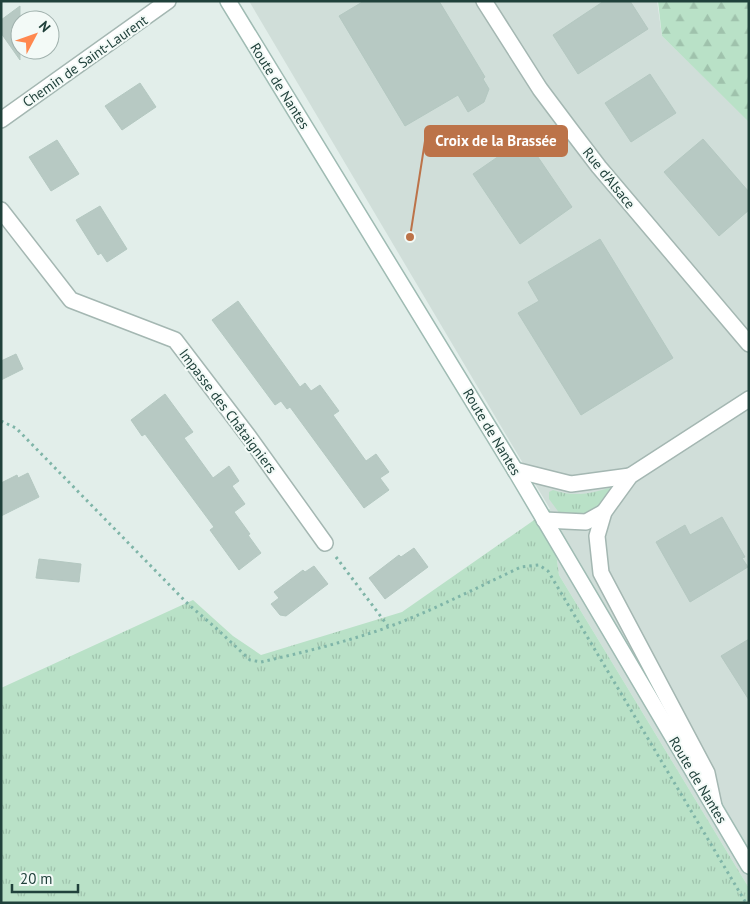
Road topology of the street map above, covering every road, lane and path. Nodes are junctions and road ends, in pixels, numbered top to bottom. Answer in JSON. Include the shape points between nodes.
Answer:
{"nodes":[{"id":1,"x":168,"y":1,"type":"edge"},
{"id":2,"x":228,"y":1,"type":"edge"},
{"id":3,"x":484,"y":1,"type":"edge"},
{"id":4,"x":3,"y":114,"type":"edge"},
{"id":5,"x":1,"y":210,"type":"edge"},
{"id":6,"x":749,"y":344,"type":"edge"},
{"id":7,"x":749,"y":399,"type":"edge"},
{"id":8,"x":1,"y":421,"type":"edge"},
{"id":9,"x":515,"y":470,"type":"junction"},
{"id":10,"x":630,"y":476,"type":"junction"},
{"id":11,"x":604,"y":512,"type":"junction"},
{"id":12,"x":544,"y":520,"type":"junction"},
{"id":13,"x":326,"y":543,"type":"joint"},
{"id":14,"x":388,"y":626,"type":"junction"},
{"id":15,"x":715,"y":809,"type":"junction"},
{"id":16,"x":749,"y":866,"type":"edge"},
{"id":17,"x":746,"y":903,"type":"edge"}],
"edges":[{"from":1,"to":4,"type":"street","name":"Chemin de Saint-Laurent"},
{"from":2,"to":9,"type":"street","name":"Route de Nantes"},
{"from":3,"to":6,"type":"street","name":"Rue d'Alsace","via":[[540,89],[599,167]]},
{"from":5,"to":13,"type":"street","name":"Impasse des Châtaigniers","via":[[71,300],[175,340]]},
{"from":7,"to":10,"type":"street"},
{"from":8,"to":14,"type":"path","via":[[16,428],[188,604],[250,660],[271,660]]},
{"from":9,"to":10,"type":"street","via":[[570,484]]},
{"from":9,"to":12,"type":"street","name":"Route de Nantes"},
{"from":10,"to":11,"type":"street"},
{"from":11,"to":12,"type":"street","via":[[586,522]]},
{"from":11,"to":15,"type":"street","via":[[597,536],[601,573],[708,773]]},
{"from":12,"to":15,"type":"street","name":"Route de Nantes"},
{"from":13,"to":14,"type":"path"},
{"from":14,"to":17,"type":"path","via":[[520,567],[539,564],[548,571]]},
{"from":15,"to":16,"type":"street","name":"Route de Nantes"}]}
